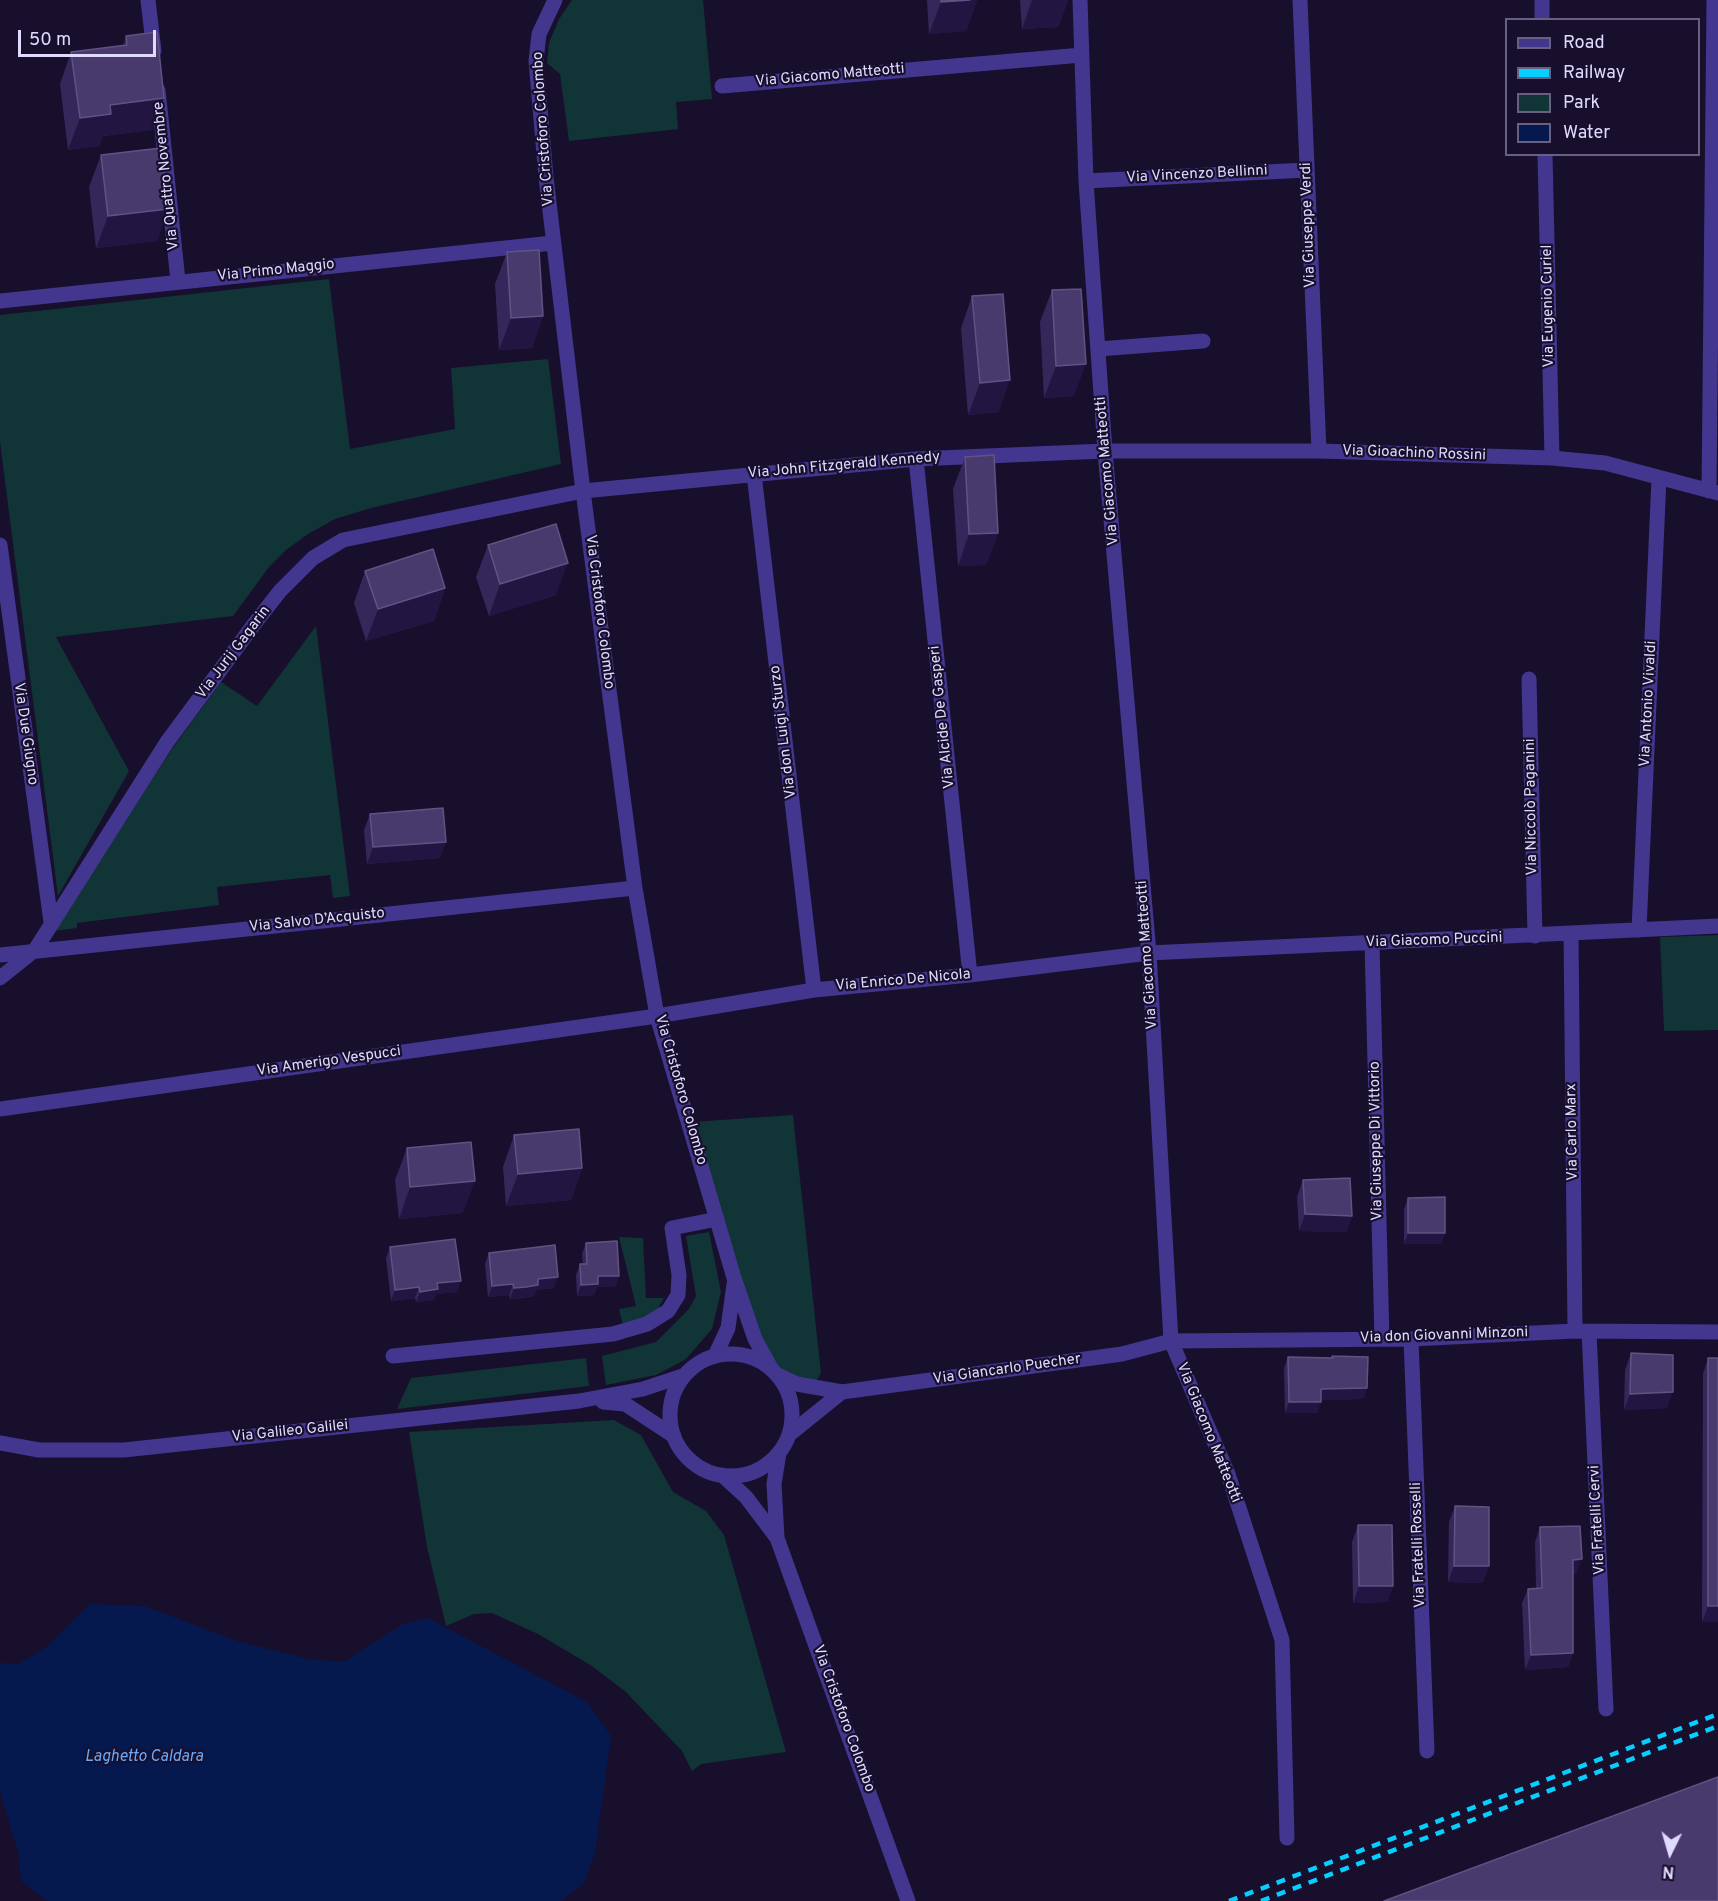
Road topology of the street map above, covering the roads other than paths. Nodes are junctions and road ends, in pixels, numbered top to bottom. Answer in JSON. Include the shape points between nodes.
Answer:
{"nodes":[{"id":1,"x":148,"y":0,"type":"edge"},
{"id":2,"x":555,"y":0,"type":"edge"},
{"id":3,"x":1080,"y":0,"type":"edge"},
{"id":4,"x":1300,"y":0,"type":"edge"},
{"id":5,"x":1542,"y":0,"type":"edge"},
{"id":6,"x":1714,"y":0,"type":"edge"},
{"id":7,"x":1542,"y":18,"type":"edge"},
{"id":8,"x":1082,"y":55,"type":"junction"},
{"id":9,"x":722,"y":86,"type":"dead end"},
{"id":10,"x":1545,"y":156,"type":"edge"},
{"id":11,"x":1307,"y":170,"type":"junction"},
{"id":12,"x":1086,"y":181,"type":"junction"},
{"id":13,"x":553,"y":243,"type":"junction"},
{"id":14,"x":178,"y":281,"type":"junction"},
{"id":15,"x":0,"y":302,"type":"edge"},
{"id":16,"x":1203,"y":341,"type":"dead end"},
{"id":17,"x":1098,"y":349,"type":"junction"},
{"id":18,"x":1106,"y":451,"type":"junction"},
{"id":19,"x":1319,"y":451,"type":"junction"},
{"id":20,"x":1552,"y":458,"type":"junction"},
{"id":21,"x":916,"y":459,"type":"junction"},
{"id":22,"x":754,"y":474,"type":"junction"},
{"id":23,"x":1659,"y":478,"type":"junction"},
{"id":24,"x":583,"y":491,"type":"junction"},
{"id":25,"x":1713,"y":492,"type":"edge"},
{"id":26,"x":0,"y":545,"type":"edge"},
{"id":27,"x":1529,"y":679,"type":"dead end"},
{"id":28,"x":635,"y":888,"type":"junction"},
{"id":29,"x":51,"y":922,"type":"junction"},
{"id":30,"x":1718,"y":926,"type":"edge"},
{"id":31,"x":1639,"y":930,"type":"junction"},
{"id":32,"x":1570,"y":933,"type":"junction"},
{"id":33,"x":1535,"y":936,"type":"junction"},
{"id":34,"x":1372,"y":943,"type":"junction"},
{"id":35,"x":35,"y":950,"type":"junction"},
{"id":36,"x":1149,"y":953,"type":"junction"},
{"id":37,"x":0,"y":954,"type":"edge"},
{"id":38,"x":970,"y":975,"type":"junction"},
{"id":39,"x":0,"y":978,"type":"edge"},
{"id":40,"x":814,"y":990,"type":"junction"},
{"id":41,"x":657,"y":1016,"type":"junction"},
{"id":42,"x":0,"y":1109,"type":"edge"},
{"id":43,"x":717,"y":1219,"type":"junction"},
{"id":44,"x":734,"y":1278,"type":"junction"},
{"id":45,"x":1582,"y":1331,"type":"junction"},
{"id":46,"x":1718,"y":1332,"type":"edge"},
{"id":47,"x":1382,"y":1339,"type":"junction"},
{"id":48,"x":1411,"y":1339,"type":"junction"},
{"id":49,"x":1171,"y":1341,"type":"junction"},
{"id":50,"x":393,"y":1356,"type":"dead end"},
{"id":51,"x":716,"y":1356,"type":"junction"},
{"id":52,"x":774,"y":1372,"type":"junction"},
{"id":53,"x":685,"y":1375,"type":"junction"},
{"id":54,"x":842,"y":1392,"type":"junction"},
{"id":55,"x":579,"y":1401,"type":"junction"},
{"id":56,"x":790,"y":1434,"type":"junction"},
{"id":57,"x":674,"y":1436,"type":"junction"},
{"id":58,"x":0,"y":1443,"type":"edge"},
{"id":59,"x":780,"y":1453,"type":"junction"},
{"id":60,"x":722,"y":1475,"type":"junction"},
{"id":61,"x":777,"y":1538,"type":"junction"},
{"id":62,"x":1606,"y":1709,"type":"dead end"},
{"id":63,"x":1427,"y":1751,"type":"dead end"},
{"id":64,"x":1287,"y":1838,"type":"dead end"},
{"id":65,"x":908,"y":1901,"type":"edge"}],
"edges":[{"from":1,"to":14,"type":"street","name":"Via Quattro Novembre"},
{"from":2,"to":13,"type":"street","name":"Via Cristoforo Colombo","via":[[539,34],[536,61]]},
{"from":3,"to":8,"type":"street","name":"Via Giacomo Matteotti"},
{"from":4,"to":11,"type":"street","name":"Via Giuseppe Verdi"},
{"from":5,"to":7,"type":"street"},
{"from":6,"to":25,"type":"street"},
{"from":8,"to":9,"type":"street","name":"Via Giacomo Matteotti"},
{"from":8,"to":12,"type":"street","name":"Via Giacomo Matteotti"},
{"from":10,"to":20,"type":"street","name":"Via Eugenio Curiel"},
{"from":11,"to":12,"type":"street","name":"Via Vincenzo Bellinni"},
{"from":11,"to":19,"type":"street","name":"Via Giuseppe Verdi"},
{"from":12,"to":17,"type":"street","name":"Via Giacomo Matteotti"},
{"from":13,"to":14,"type":"street","name":"Via Primo Maggio"},
{"from":13,"to":24,"type":"street","name":"Via Cristoforo Colombo"},
{"from":14,"to":15,"type":"street","name":"Via Primo Maggio"},
{"from":16,"to":17,"type":"street"},
{"from":17,"to":18,"type":"street","name":"Via Giacomo Matteotti"},
{"from":18,"to":19,"type":"street","name":"Via Gioachino Rossini"},
{"from":18,"to":21,"type":"street","name":"Via John Fitzgerald Kennedy"},
{"from":18,"to":36,"type":"street","name":"Via Giacomo Matteotti"},
{"from":19,"to":20,"type":"street","name":"Via Gioachino Rossini"},
{"from":20,"to":23,"type":"street","name":"Via Gioachino Rossini","via":[[1605,463]]},
{"from":21,"to":22,"type":"street","name":"Via John Fitzgerald Kennedy"},
{"from":21,"to":38,"type":"street","name":"Via Alcide De Gasperi"},
{"from":22,"to":24,"type":"street","name":"Via John Fitzgerald Kennedy"},
{"from":22,"to":40,"type":"street","name":"Via don Luigi Sturzo"},
{"from":23,"to":25,"type":"street","name":"Via Gioachino Rossini"},
{"from":23,"to":31,"type":"street","name":"Via Antonio Vivaldi"},
{"from":24,"to":28,"type":"street","name":"Via Cristoforo Colombo"},
{"from":24,"to":29,"type":"street","name":"Via Jurij Gagarin","via":[[343,540],[313,558],[274,599],[167,742]]},
{"from":26,"to":29,"type":"street","name":"Via Due Giugno"},
{"from":27,"to":33,"type":"street","name":"Via Niccolò Paganini"},
{"from":28,"to":35,"type":"street","name":"Via Salvo D’Acquisto"},
{"from":28,"to":41,"type":"street","name":"Via Cristoforo Colombo"},
{"from":29,"to":35,"type":"street","name":"Via Jurij Gagarin"},
{"from":30,"to":31,"type":"street","name":"Via Giacomo Puccini"},
{"from":31,"to":32,"type":"street","name":"Via Giacomo Puccini"},
{"from":32,"to":33,"type":"street","name":"Via Giacomo Puccini"},
{"from":32,"to":45,"type":"street","name":"Via Carlo Marx"},
{"from":33,"to":34,"type":"street","name":"Via Giacomo Puccini"},
{"from":34,"to":36,"type":"street","name":"Via Giacomo Puccini"},
{"from":34,"to":47,"type":"street","name":"Via Giuseppe Di Vittorio"},
{"from":35,"to":37,"type":"street","name":"Via Salvo D’Acquisto"},
{"from":35,"to":39,"type":"street","name":"Via Jurij Gagarin"},
{"from":36,"to":38,"type":"street","name":"Via Enrico De Nicola"},
{"from":36,"to":49,"type":"street","name":"Via Giacomo Matteotti"},
{"from":38,"to":40,"type":"street","name":"Via Enrico De Nicola"},
{"from":40,"to":41,"type":"street","name":"Via Enrico De Nicola"},
{"from":41,"to":42,"type":"street","name":"Via Amerigo Vespucci"},
{"from":41,"to":43,"type":"street","name":"Via Cristoforo Colombo"},
{"from":43,"to":44,"type":"street","name":"Via Cristoforo Colombo"},
{"from":43,"to":50,"type":"street","via":[[672,1228],[678,1295],[668,1311],[647,1324],[613,1334]]},
{"from":44,"to":51,"type":"street","name":"Via Cristoforo Colombo","via":[[728,1328]]},
{"from":44,"to":52,"type":"street","name":"Via Cristoforo Colombo","via":[[755,1339]]},
{"from":45,"to":46,"type":"street","name":"Via don Giovanni Minzoni"},
{"from":45,"to":48,"type":"street","name":"Via don Giovanni Minzoni"},
{"from":45,"to":62,"type":"street","name":"Via Fratelli Cervi"},
{"from":47,"to":48,"type":"street","name":"Via don Giovanni Minzoni"},
{"from":47,"to":49,"type":"street","name":"Via don Giovanni Minzoni"},
{"from":48,"to":63,"type":"street","name":"Via Fratelli Rosselli"},
{"from":49,"to":54,"type":"street","name":"Via Giancarlo Puecher","via":[[1122,1354]]},
{"from":49,"to":64,"type":"street","name":"Via Giacomo Matteotti","via":[[1228,1474],[1282,1640]]},
{"from":51,"to":52,"type":"street","via":[[754,1358]]},
{"from":51,"to":53,"type":"street"},
{"from":52,"to":54,"type":"street","name":"Via Giancarlo Puecher","via":[[797,1384]]},
{"from":52,"to":56,"type":"street","via":[[791,1403]]},
{"from":53,"to":55,"type":"street","name":"Via Galileo Galilei","via":[[643,1389]]},
{"from":53,"to":57,"type":"street","via":[[671,1404]]},
{"from":54,"to":56,"type":"street"},
{"from":55,"to":57,"type":"street","name":"Via Galileo Galilei","via":[[625,1404]]},
{"from":55,"to":58,"type":"street","name":"Via Galileo Galilei","via":[[124,1450],[39,1450]]},
{"from":56,"to":59,"type":"street"},
{"from":57,"to":60,"type":"street","via":[[686,1455],[702,1469]]},
{"from":59,"to":60,"type":"street","via":[[754,1472]]},
{"from":59,"to":61,"type":"street","name":"Via Cristoforo Colombo","via":[[774,1485]]},
{"from":60,"to":61,"type":"street","name":"Via Cristoforo Colombo","via":[[746,1497]]},
{"from":61,"to":65,"type":"street","name":"Via Cristoforo Colombo"}]}
